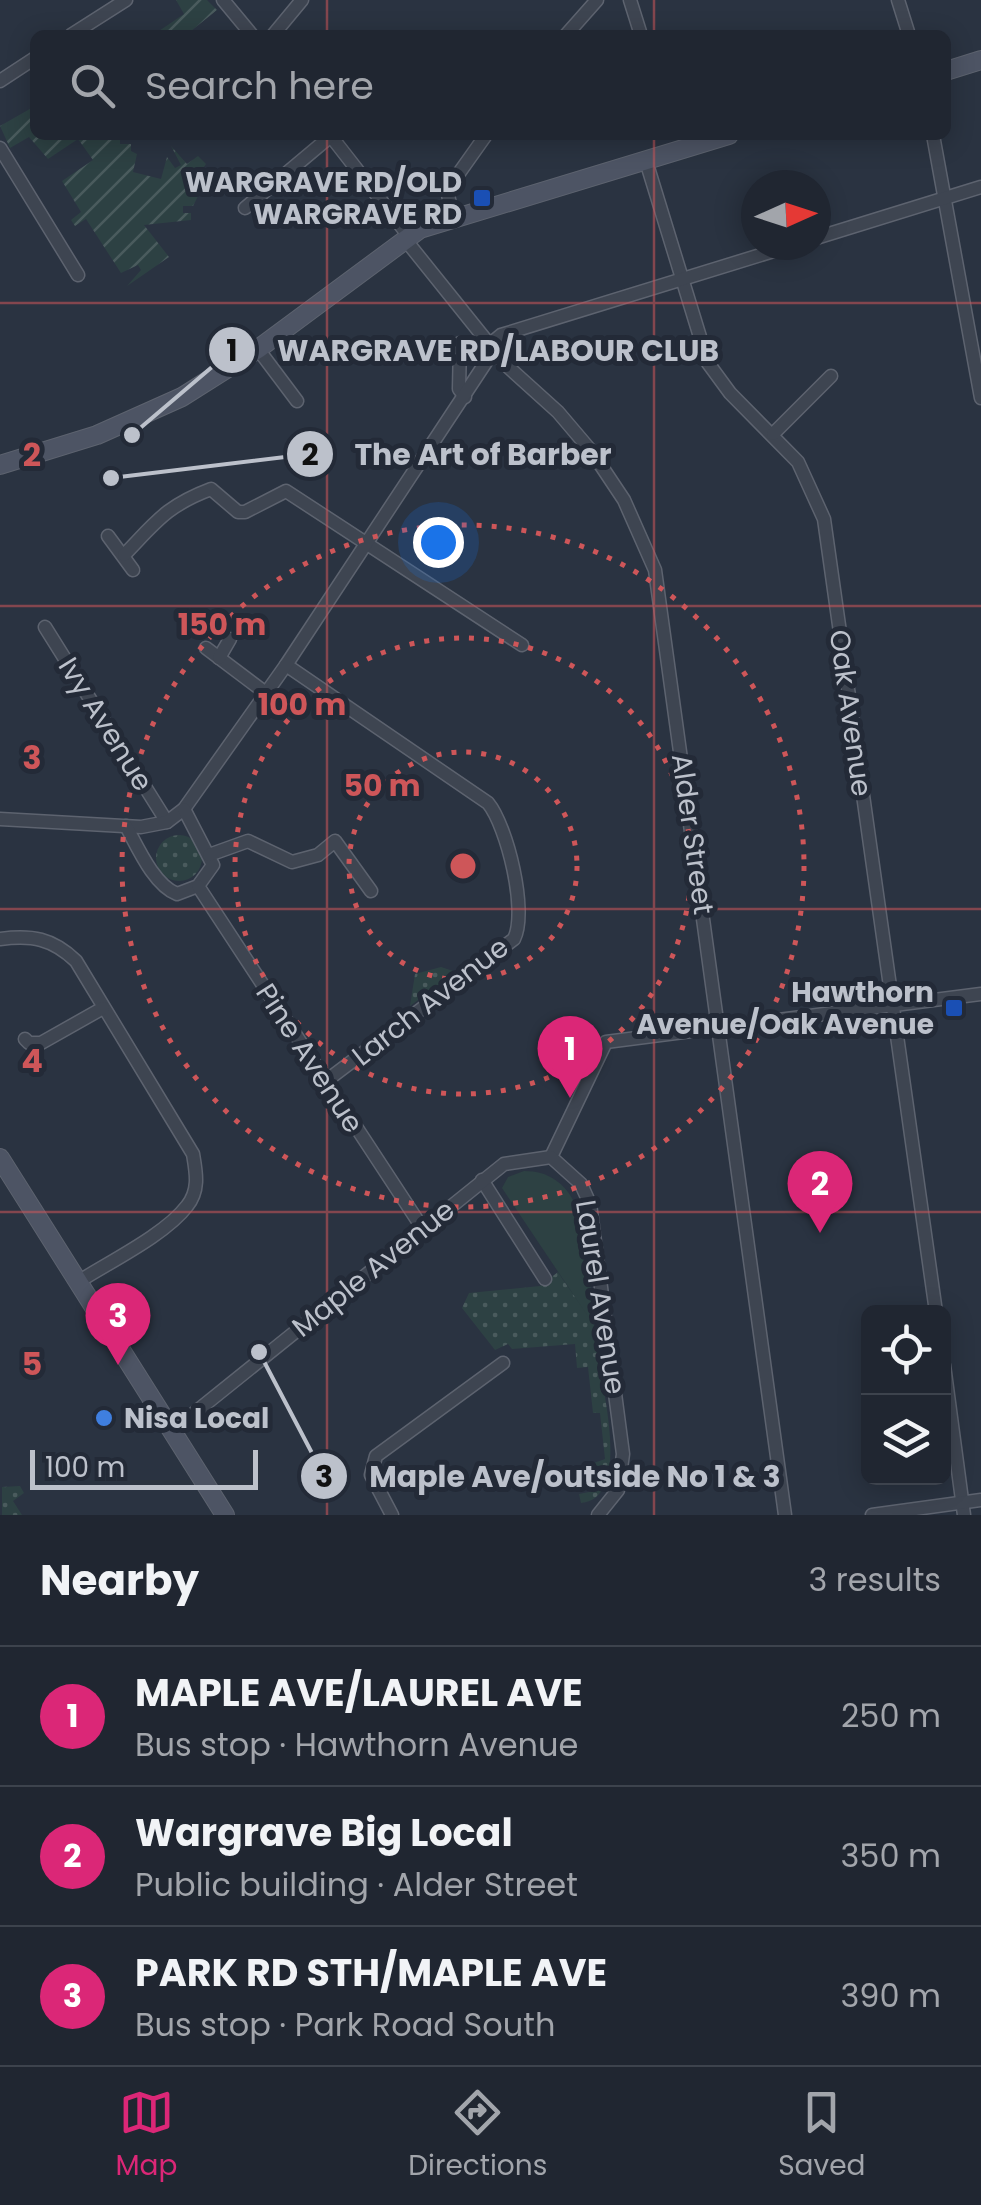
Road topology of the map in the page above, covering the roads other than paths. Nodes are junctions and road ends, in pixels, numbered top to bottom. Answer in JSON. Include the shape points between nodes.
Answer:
{"nodes":[{"id":1,"x":126,"y":0,"type":"edge"},
{"id":2,"x":223,"y":0,"type":"edge"},
{"id":3,"x":302,"y":0,"type":"edge"},
{"id":4,"x":596,"y":0,"type":"edge"},
{"id":5,"x":630,"y":0,"type":"edge"},
{"id":6,"x":898,"y":0,"type":"edge"},
{"id":7,"x":79,"y":30,"type":"edge"},
{"id":8,"x":248,"y":30,"type":"edge"},
{"id":9,"x":277,"y":30,"type":"edge"},
{"id":10,"x":570,"y":30,"type":"edge"},
{"id":11,"x":639,"y":30,"type":"edge"},
{"id":12,"x":907,"y":30,"type":"edge"},
{"id":13,"x":981,"y":60,"type":"edge"},
{"id":14,"x":30,"y":61,"type":"edge"},
{"id":15,"x":951,"y":69,"type":"edge"},
{"id":16,"x":0,"y":81,"type":"edge"},
{"id":17,"x":325,"y":140,"type":"edge"},
{"id":18,"x":335,"y":140,"type":"edge"},
{"id":19,"x":482,"y":140,"type":"edge"},
{"id":20,"x":934,"y":140,"type":"edge"},
{"id":21,"x":672,"y":143,"type":"edge"},
{"id":22,"x":0,"y":148,"type":"edge"},
{"id":23,"x":646,"y":161,"type":"junction"},
{"id":24,"x":981,"y":187,"type":"edge"},
{"id":25,"x":944,"y":199,"type":"junction"},
{"id":26,"x":245,"y":208,"type":"dead end"},
{"id":27,"x":453,"y":218,"type":"junction"},
{"id":28,"x":831,"y":233,"type":"edge"},
{"id":29,"x":406,"y":237,"type":"junction"},
{"id":30,"x":744,"y":260,"type":"edge"},
{"id":31,"x":78,"y":275,"type":"dead end"},
{"id":32,"x":682,"y":279,"type":"junction"},
{"id":33,"x":460,"y":343,"type":"dead end"},
{"id":34,"x":491,"y":348,"type":"junction"},
{"id":35,"x":258,"y":350,"type":"junction"},
{"id":36,"x":832,"y":376,"type":"dead end"},
{"id":37,"x":465,"y":397,"type":"junction"},
{"id":38,"x":981,"y":398,"type":"edge"},
{"id":39,"x":297,"y":401,"type":"dead end"},
{"id":40,"x":773,"y":434,"type":"junction"},
{"id":41,"x":0,"y":464,"type":"edge"},
{"id":42,"x":108,"y":536,"type":"dead end"},
{"id":43,"x":367,"y":543,"type":"junction"},
{"id":44,"x":124,"y":555,"type":"junction"},
{"id":45,"x":132,"y":570,"type":"dead end"},
{"id":46,"x":45,"y":627,"type":"dead end"},
{"id":47,"x":230,"y":639,"type":"dead end"},
{"id":48,"x":522,"y":644,"type":"dead end"},
{"id":49,"x":206,"y":648,"type":"dead end"},
{"id":50,"x":219,"y":658,"type":"junction"},
{"id":51,"x":286,"y":665,"type":"junction"},
{"id":52,"x":264,"y":691,"type":"junction"},
{"id":53,"x":184,"y":809,"type":"junction"},
{"id":54,"x":0,"y":819,"type":"edge"},
{"id":55,"x":167,"y":822,"type":"junction"},
{"id":56,"x":126,"y":826,"type":"junction"},
{"id":57,"x":209,"y":856,"type":"junction"},
{"id":58,"x":198,"y":886,"type":"junction"},
{"id":59,"x":371,"y":891,"type":"dead end"},
{"id":60,"x":0,"y":939,"type":"edge"},
{"id":61,"x":981,"y":994,"type":"edge"},
{"id":62,"x":894,"y":1007,"type":"junction"},
{"id":63,"x":103,"y":1008,"type":"junction"},
{"id":64,"x":718,"y":1029,"type":"junction"},
{"id":65,"x":26,"y":1039,"type":"dead end"},
{"id":66,"x":326,"y":1081,"type":"junction"},
{"id":67,"x":551,"y":1157,"type":"junction"},
{"id":68,"x":0,"y":1158,"type":"edge"},
{"id":69,"x":482,"y":1180,"type":"junction"},
{"id":70,"x":423,"y":1228,"type":"junction"},
{"id":71,"x":545,"y":1279,"type":"dead end"},
{"id":72,"x":78,"y":1282,"type":"junction"},
{"id":73,"x":935,"y":1305,"type":"edge"},
{"id":74,"x":503,"y":1363,"type":"dead end"},
{"id":75,"x":948,"y":1395,"type":"edge"},
{"id":76,"x":172,"y":1432,"type":"junction"},
{"id":77,"x":981,"y":1500,"type":"edge"},
{"id":78,"x":963,"y":1509,"type":"edge"},
{"id":79,"x":225,"y":1515,"type":"edge"},
{"id":80,"x":392,"y":1515,"type":"edge"},
{"id":81,"x":596,"y":1515,"type":"edge"},
{"id":82,"x":784,"y":1515,"type":"edge"},
{"id":83,"x":872,"y":1515,"type":"edge"}],
"edges":[{"from":1,"to":7,"type":"street"},
{"from":2,"to":8,"type":"street"},
{"from":3,"to":9,"type":"street"},
{"from":4,"to":10,"type":"street"},
{"from":5,"to":11,"type":"street"},
{"from":6,"to":12,"type":"street"},
{"from":13,"to":15,"type":"street"},
{"from":14,"to":16,"type":"street"},
{"from":17,"to":26,"type":"street"},
{"from":18,"to":29,"type":"street","name":"Alder Street"},
{"from":19,"to":27,"type":"street","via":[[447,190]]},
{"from":20,"to":25,"type":"street"},
{"from":21,"to":23,"type":"street"},
{"from":22,"to":31,"type":"street"},
{"from":23,"to":27,"type":"street"},
{"from":23,"to":32,"type":"street","name":"Oak Avenue"},
{"from":24,"to":25,"type":"street"},
{"from":25,"to":28,"type":"street"},
{"from":25,"to":38,"type":"street"},
{"from":27,"to":29,"type":"street"},
{"from":29,"to":34,"type":"street","name":"Alder Street"},
{"from":29,"to":35,"type":"street"},
{"from":30,"to":32,"type":"street"},
{"from":32,"to":34,"type":"street","via":[[501,336]]},
{"from":32,"to":40,"type":"street","name":"Oak Avenue","via":[[708,364]]},
{"from":33,"to":37,"type":"street","via":[[459,389]]},
{"from":34,"to":37,"type":"street"},
{"from":34,"to":64,"type":"street","name":"Alder Street","via":[[592,452],[624,500],[656,570]]},
{"from":35,"to":39,"type":"street"},
{"from":35,"to":41,"type":"street","via":[[150,413]]},
{"from":36,"to":40,"type":"street"},
{"from":37,"to":43,"type":"street"},
{"from":40,"to":62,"type":"street","name":"Oak Avenue","via":[[805,473],[824,518]]},
{"from":42,"to":44,"type":"street"},
{"from":43,"to":44,"type":"street","via":[[286,491],[238,512],[211,489],[159,514]]},
{"from":43,"to":48,"type":"street"},
{"from":43,"to":51,"type":"street"},
{"from":44,"to":45,"type":"street"},
{"from":46,"to":55,"type":"street","name":"Ivy Avenue"},
{"from":47,"to":50,"type":"street"},
{"from":49,"to":50,"type":"street"},
{"from":50,"to":52,"type":"street"},
{"from":51,"to":52,"type":"street"},
{"from":51,"to":66,"type":"street","name":"Larch Avenue","via":[[488,802],[504,834],[520,915],[514,939]]},
{"from":52,"to":53,"type":"street"},
{"from":53,"to":55,"type":"street"},
{"from":53,"to":57,"type":"street"},
{"from":54,"to":56,"type":"street"},
{"from":55,"to":56,"type":"street"},
{"from":56,"to":58,"type":"street","via":[[168,890],[178,894]]},
{"from":57,"to":58,"type":"street","via":[[213,865]]},
{"from":57,"to":59,"type":"street","via":[[248,841],[292,862],[335,841]]},
{"from":58,"to":66,"type":"street","name":"Pine Avenue"},
{"from":60,"to":63,"type":"street","via":[[29,935],[59,945]]},
{"from":61,"to":62,"type":"street"},
{"from":62,"to":64,"type":"street"},
{"from":62,"to":73,"type":"street","name":"Oak Avenue"},
{"from":63,"to":65,"type":"street","via":[[42,1044]]},
{"from":63,"to":72,"type":"street","via":[[192,1154],[198,1180],[189,1205],[170,1223]]},
{"from":64,"to":67,"type":"street","via":[[601,1045]]},
{"from":64,"to":82,"type":"street","name":"Alder Street"},
{"from":66,"to":70,"type":"street","name":"Pine Avenue"},
{"from":67,"to":69,"type":"street","via":[[504,1164]]},
{"from":67,"to":81,"type":"street","name":"Laurel Avenue","via":[[581,1184],[590,1204],[621,1416],[622,1474],[614,1496]]},
{"from":68,"to":72,"type":"street"},
{"from":69,"to":70,"type":"street","name":"Maple Avenue"},
{"from":69,"to":71,"type":"street","name":"Laurel Avenue"},
{"from":70,"to":76,"type":"street","name":"Maple Avenue"},
{"from":72,"to":76,"type":"street"},
{"from":74,"to":80,"type":"street","via":[[376,1456],[371,1475]]},
{"from":75,"to":78,"type":"street"},
{"from":76,"to":79,"type":"street"},
{"from":77,"to":78,"type":"street"},
{"from":78,"to":83,"type":"street"}]}
